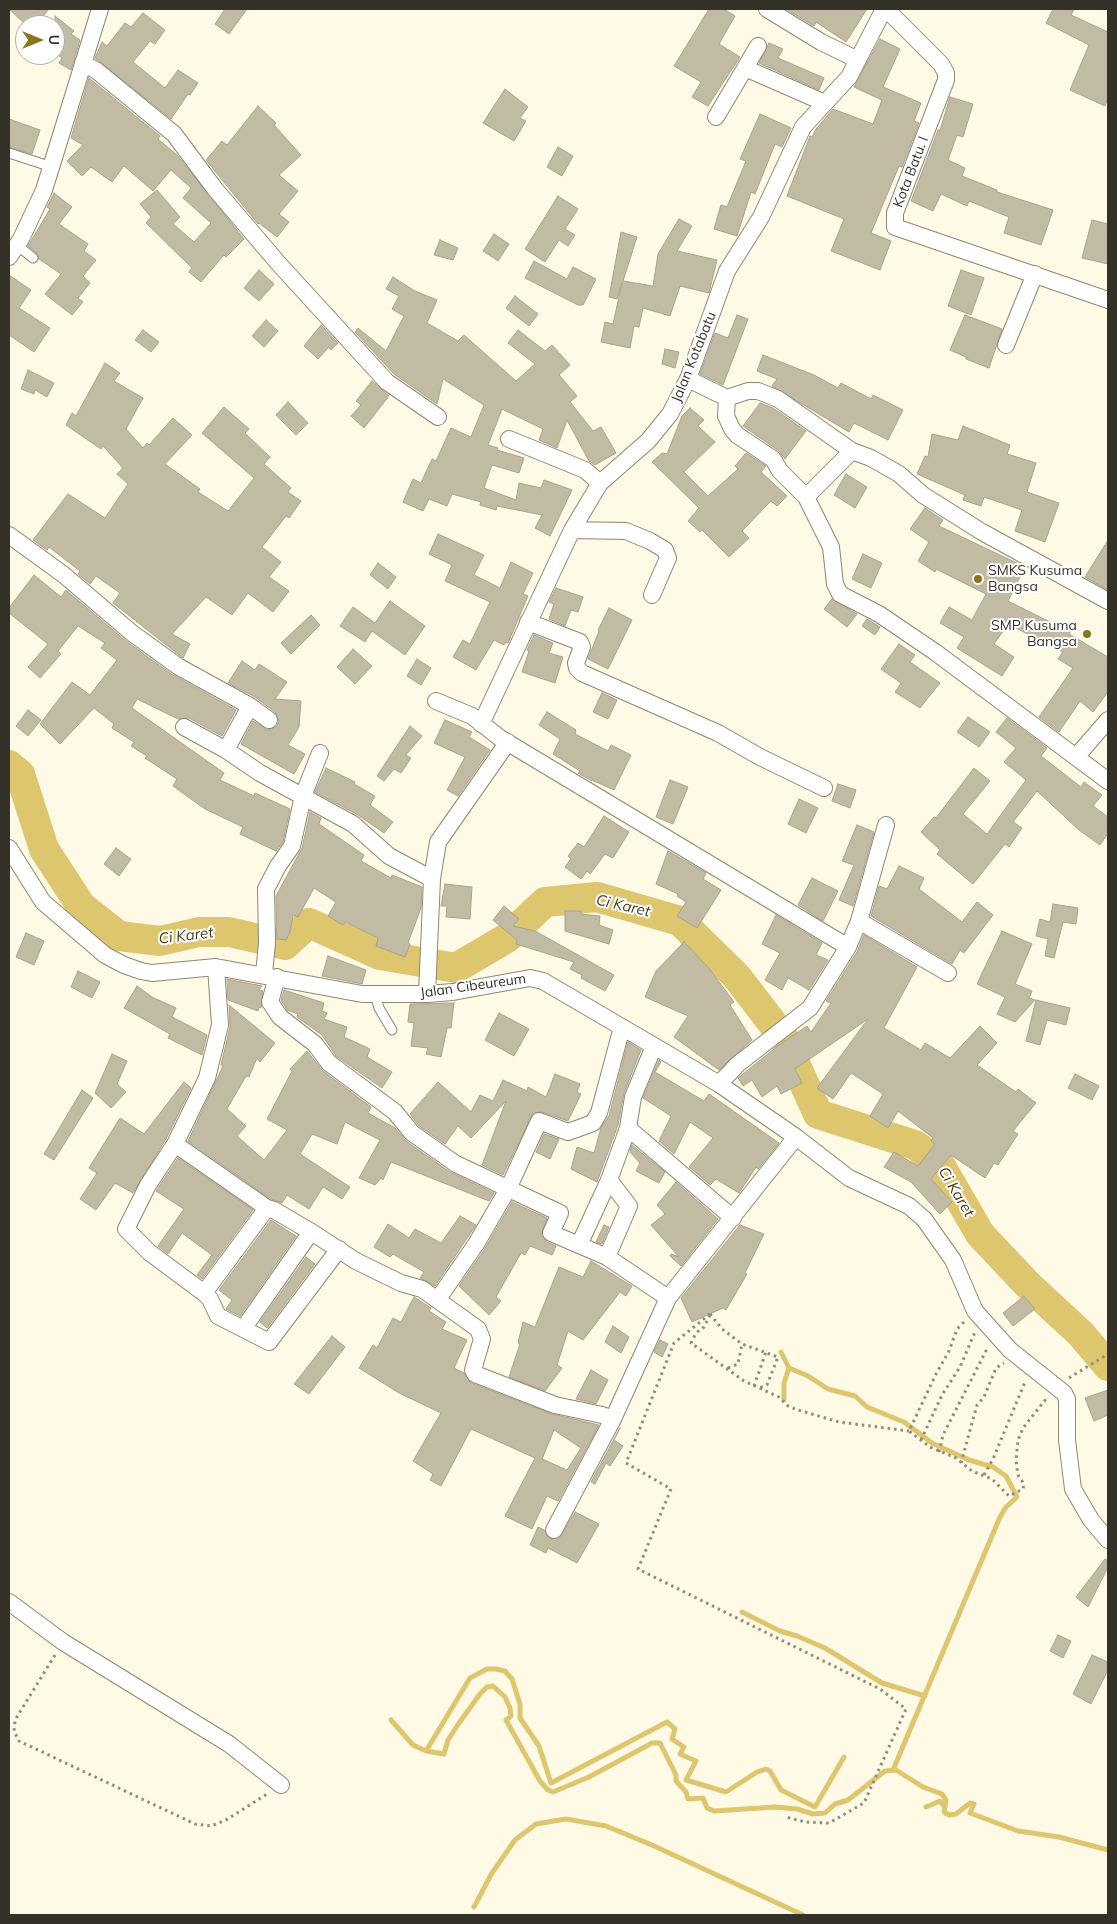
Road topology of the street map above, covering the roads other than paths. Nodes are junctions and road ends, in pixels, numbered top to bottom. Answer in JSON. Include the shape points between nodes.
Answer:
{"nodes":[{"id":1,"x":100,"y":9,"type":"edge"},
{"id":2,"x":767,"y":9,"type":"edge"},
{"id":3,"x":885,"y":9,"type":"edge"},
{"id":4,"x":758,"y":46,"type":"dead end"},
{"id":5,"x":858,"y":60,"type":"junction"},
{"id":6,"x":83,"y":63,"type":"junction"},
{"id":7,"x":745,"y":68,"type":"junction"},
{"id":8,"x":825,"y":103,"type":"junction"},
{"id":9,"x":716,"y":117,"type":"dead end"},
{"id":10,"x":9,"y":153,"type":"edge"},
{"id":11,"x":52,"y":167,"type":"junction"},
{"id":12,"x":13,"y":251,"type":"edge"},
{"id":13,"x":33,"y":258,"type":"dead end"},
{"id":14,"x":1034,"y":274,"type":"junction"},
{"id":15,"x":1108,"y":300,"type":"edge"},
{"id":16,"x":1006,"y":345,"type":"dead end"},
{"id":17,"x":688,"y":379,"type":"junction"},
{"id":18,"x":727,"y":398,"type":"junction"},
{"id":19,"x":438,"y":417,"type":"dead end"},
{"id":20,"x":509,"y":439,"type":"dead end"},
{"id":21,"x":852,"y":451,"type":"junction"},
{"id":22,"x":600,"y":483,"type":"junction"},
{"id":23,"x":806,"y":497,"type":"junction"},
{"id":24,"x":572,"y":530,"type":"junction"},
{"id":25,"x":9,"y":535,"type":"edge"},
{"id":26,"x":652,"y":595,"type":"dead end"},
{"id":27,"x":1108,"y":600,"type":"edge"},
{"id":28,"x":528,"y":622,"type":"junction"},
{"id":29,"x":436,"y":701,"type":"dead end"},
{"id":30,"x":250,"y":706,"type":"junction"},
{"id":31,"x":269,"y":720,"type":"dead end"},
{"id":32,"x":1108,"y":720,"type":"edge"},
{"id":33,"x":481,"y":724,"type":"junction"},
{"id":34,"x":184,"y":728,"type":"dead end"},
{"id":35,"x":508,"y":742,"type":"junction"},
{"id":36,"x":226,"y":750,"type":"junction"},
{"id":37,"x":320,"y":753,"type":"dead end"},
{"id":38,"x":1076,"y":757,"type":"junction"},
{"id":39,"x":1108,"y":781,"type":"edge"},
{"id":40,"x":824,"y":788,"type":"dead end"},
{"id":41,"x":303,"y":796,"type":"junction"},
{"id":42,"x":886,"y":825,"type":"dead end"},
{"id":43,"x":9,"y":848,"type":"edge"},
{"id":44,"x":432,"y":879,"type":"junction"},
{"id":45,"x":859,"y":921,"type":"junction"},
{"id":46,"x":848,"y":947,"type":"junction"},
{"id":47,"x":216,"y":967,"type":"junction"},
{"id":48,"x":948,"y":973,"type":"dead end"},
{"id":49,"x":271,"y":976,"type":"junction"},
{"id":50,"x":375,"y":994,"type":"junction"},
{"id":51,"x":427,"y":994,"type":"junction"},
{"id":52,"x":622,"y":1027,"type":"junction"},
{"id":53,"x":392,"y":1030,"type":"dead end"},
{"id":54,"x":654,"y":1046,"type":"junction"},
{"id":55,"x":719,"y":1084,"type":"junction"},
{"id":56,"x":628,"y":1128,"type":"junction"},
{"id":57,"x":796,"y":1137,"type":"junction"},
{"id":58,"x":175,"y":1144,"type":"junction"},
{"id":59,"x":609,"y":1180,"type":"junction"},
{"id":60,"x":508,"y":1189,"type":"junction"},
{"id":61,"x":267,"y":1208,"type":"junction"},
{"id":62,"x":733,"y":1218,"type":"junction"},
{"id":63,"x":311,"y":1232,"type":"junction"},
{"id":64,"x":579,"y":1245,"type":"junction"},
{"id":65,"x":339,"y":1249,"type":"junction"},
{"id":66,"x":606,"y":1257,"type":"junction"},
{"id":67,"x":204,"y":1294,"type":"junction"},
{"id":68,"x":668,"y":1298,"type":"junction"},
{"id":69,"x":438,"y":1299,"type":"junction"},
{"id":70,"x":243,"y":1329,"type":"junction"},
{"id":71,"x":613,"y":1419,"type":"junction"},
{"id":72,"x":554,"y":1530,"type":"dead end"},
{"id":73,"x":1108,"y":1540,"type":"edge"},
{"id":74,"x":9,"y":1602,"type":"edge"},
{"id":75,"x":281,"y":1785,"type":"road end"}],
"edges":[{"from":1,"to":6,"type":"street"},
{"from":2,"to":5,"type":"street"},
{"from":3,"to":5,"type":"street","name":"Jalan Kotabatu"},
{"from":3,"to":14,"type":"street","name":"Kota Batu. I","via":[[941,64],[946,73],[895,213],[895,227]]},
{"from":4,"to":7,"type":"street"},
{"from":5,"to":8,"type":"street","name":"Jalan Kotabatu","via":[[849,77]]},
{"from":6,"to":11,"type":"street"},
{"from":6,"to":19,"type":"street","via":[[174,134],[266,249],[387,382]]},
{"from":7,"to":8,"type":"street"},
{"from":7,"to":9,"type":"street"},
{"from":8,"to":17,"type":"street","name":"Jalan Kotabatu","via":[[803,127],[761,217],[727,271]]},
{"from":10,"to":11,"type":"lane"},
{"from":11,"to":12,"type":"street"},
{"from":12,"to":13,"type":"lane"},
{"from":14,"to":15,"type":"street","name":"Kota Batu. I"},
{"from":14,"to":16,"type":"street"},
{"from":17,"to":18,"type":"street"},
{"from":17,"to":22,"type":"street","name":"Jalan Kotabatu","via":[[670,414],[648,441]]},
{"from":18,"to":21,"type":"street","via":[[748,391],[768,394]]},
{"from":18,"to":23,"type":"street","via":[[726,416],[732,429],[773,459],[780,471]]},
{"from":20,"to":22,"type":"street","via":[[585,470]]},
{"from":21,"to":23,"type":"street"},
{"from":21,"to":27,"type":"street","via":[[888,467],[923,495],[982,532]]},
{"from":22,"to":24,"type":"street","name":"Jalan Kotabatu"},
{"from":23,"to":38,"type":"street","via":[[831,547],[835,584],[840,594],[879,614],[930,648]]},
{"from":24,"to":26,"type":"street","via":[[626,531],[664,550],[668,558]]},
{"from":24,"to":28,"type":"street","name":"Jalan Kotabatu"},
{"from":25,"to":30,"type":"street","via":[[179,668]]},
{"from":28,"to":33,"type":"street","name":"Jalan Kotabatu"},
{"from":28,"to":40,"type":"street","via":[[580,642],[582,647],[576,662],[582,673],[718,733]]},
{"from":29,"to":33,"type":"street","via":[[472,716]]},
{"from":30,"to":31,"type":"street"},
{"from":30,"to":36,"type":"street"},
{"from":32,"to":38,"type":"street"},
{"from":33,"to":35,"type":"street"},
{"from":34,"to":36,"type":"street"},
{"from":35,"to":44,"type":"street","via":[[443,833],[435,853]]},
{"from":35,"to":46,"type":"street"},
{"from":36,"to":41,"type":"street","via":[[260,774]]},
{"from":37,"to":41,"type":"street"},
{"from":38,"to":39,"type":"street"},
{"from":41,"to":44,"type":"street","via":[[361,830],[389,856]]},
{"from":41,"to":49,"type":"street","via":[[292,846],[266,889]]},
{"from":42,"to":45,"type":"street"},
{"from":43,"to":47,"type":"street","name":"Jalan Cibeureum","via":[[43,902],[114,960],[152,973]]},
{"from":44,"to":51,"type":"street"},
{"from":45,"to":46,"type":"street"},
{"from":45,"to":48,"type":"street"},
{"from":46,"to":55,"type":"street","via":[[810,1008],[738,1064]]},
{"from":47,"to":49,"type":"street","name":"Jalan Cibeureum"},
{"from":47,"to":58,"type":"street","via":[[220,1025],[217,1042],[208,1078]]},
{"from":49,"to":50,"type":"street","name":"Jalan Cibeureum"},
{"from":49,"to":60,"type":"street","via":[[270,1002],[280,1017],[315,1044],[328,1063],[394,1112],[412,1133],[427,1144],[456,1164]]},
{"from":50,"to":51,"type":"street","name":"Jalan Cibeureum"},
{"from":50,"to":53,"type":"lane"},
{"from":51,"to":52,"type":"street","name":"Jalan Cibeureum","via":[[530,978],[543,981]]},
{"from":52,"to":54,"type":"street","name":"Jalan Cibeureum"},
{"from":52,"to":60,"type":"street","via":[[599,1113],[593,1123],[568,1132],[539,1121]]},
{"from":54,"to":55,"type":"street","name":"Jalan Cibeureum"},
{"from":54,"to":56,"type":"street","via":[[633,1097]]},
{"from":55,"to":57,"type":"street","name":"Jalan Cibeureum"},
{"from":56,"to":59,"type":"street"},
{"from":56,"to":62,"type":"street"},
{"from":57,"to":62,"type":"street"},
{"from":57,"to":73,"type":"street","name":"Jalan Cibeureum","via":[[849,1178],[916,1211],[946,1247],[980,1316],[1010,1350],[1064,1393],[1075,1496]]},
{"from":58,"to":61,"type":"street"},
{"from":58,"to":67,"type":"street","via":[[148,1185],[126,1229],[149,1252]]},
{"from":59,"to":64,"type":"street"},
{"from":59,"to":66,"type":"street","via":[[629,1206]]},
{"from":60,"to":64,"type":"street","via":[[560,1213],[551,1233]]},
{"from":60,"to":69,"type":"street","via":[[476,1244]]},
{"from":61,"to":63,"type":"street"},
{"from":61,"to":67,"type":"street"},
{"from":62,"to":68,"type":"street"},
{"from":63,"to":65,"type":"street"},
{"from":63,"to":70,"type":"street"},
{"from":64,"to":66,"type":"street"},
{"from":65,"to":69,"type":"street","via":[[400,1283],[422,1289]]},
{"from":65,"to":70,"type":"street","via":[[269,1342]]},
{"from":66,"to":68,"type":"street"},
{"from":67,"to":70,"type":"street","via":[[218,1316]]},
{"from":68,"to":71,"type":"street"},
{"from":69,"to":71,"type":"street","via":[[482,1333],[473,1370],[475,1374],[555,1405]]},
{"from":71,"to":72,"type":"street"},
{"from":74,"to":75,"type":"street","via":[[63,1642],[229,1744]]}]}
